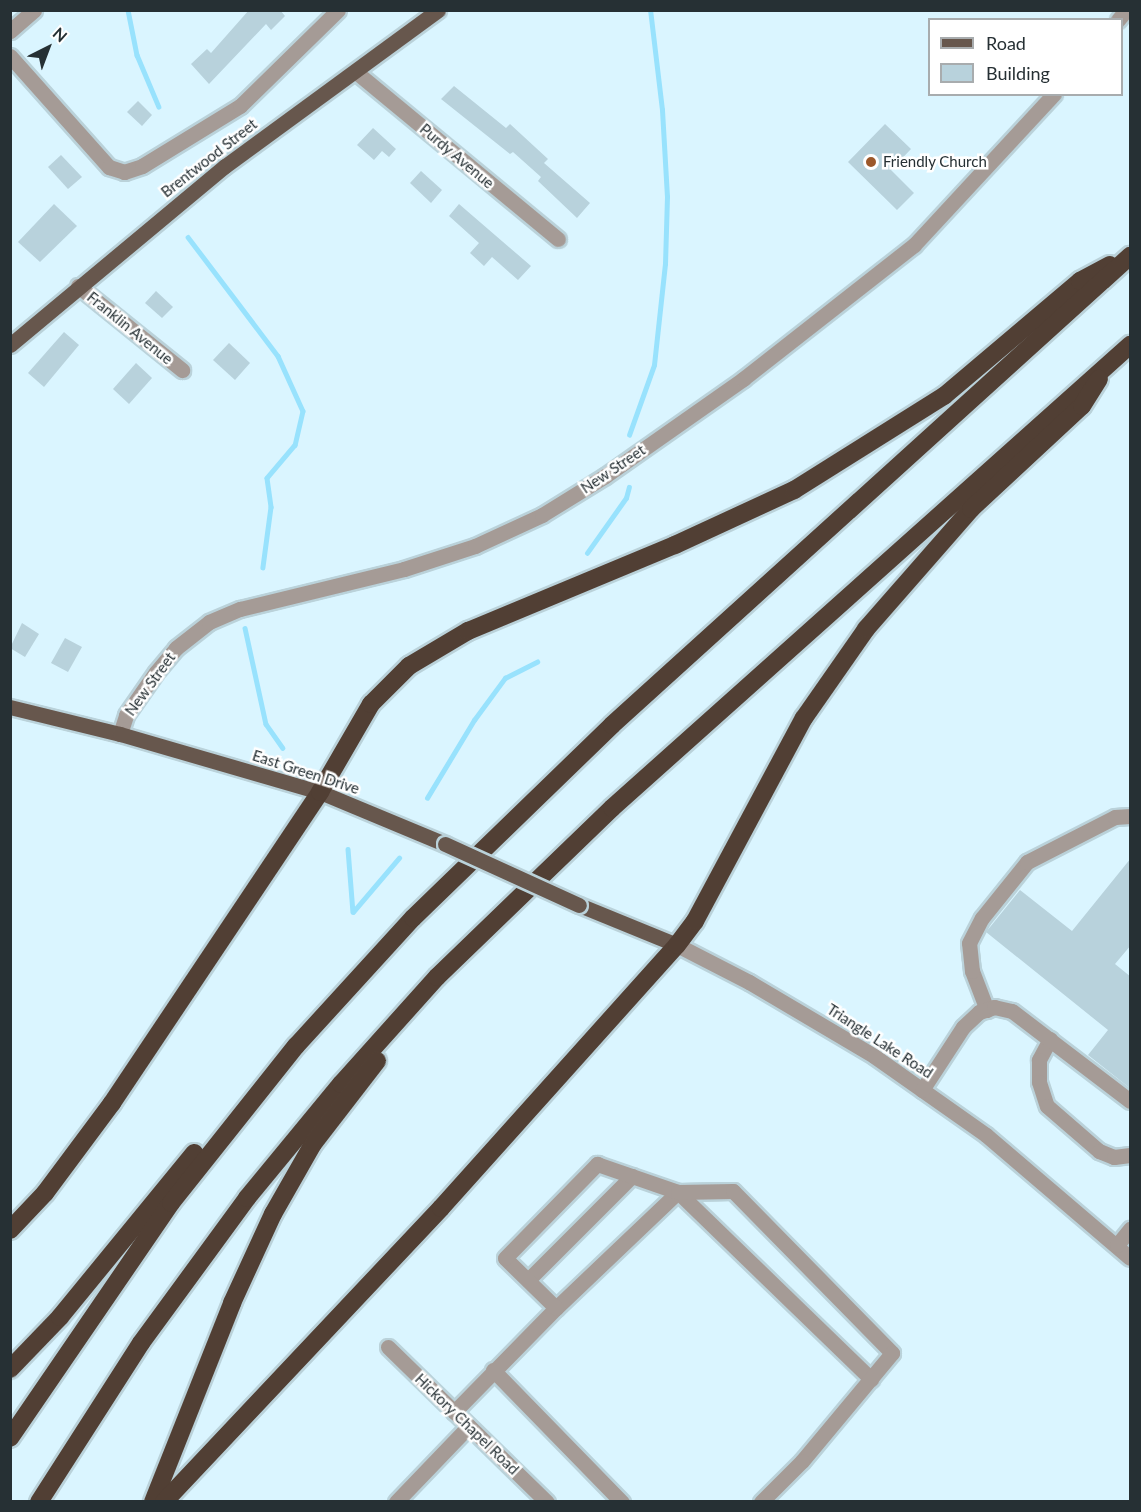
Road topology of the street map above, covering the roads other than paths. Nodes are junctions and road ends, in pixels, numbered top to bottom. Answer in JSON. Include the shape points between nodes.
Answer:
{"nodes":[{"id":1,"x":34,"y":10,"type":"edge"},
{"id":2,"x":338,"y":10,"type":"edge"},
{"id":3,"x":438,"y":10,"type":"edge"},
{"id":4,"x":10,"y":31,"type":"edge"},
{"id":5,"x":10,"y":56,"type":"edge"},
{"id":6,"x":356,"y":72,"type":"junction"},
{"id":7,"x":1052,"y":96,"type":"edge"},
{"id":8,"x":558,"y":239,"type":"dead end"},
{"id":9,"x":1131,"y":255,"type":"edge"},
{"id":10,"x":78,"y":286,"type":"junction"},
{"id":11,"x":10,"y":345,"type":"edge"},
{"id":12,"x":1131,"y":345,"type":"edge"},
{"id":13,"x":1110,"y":362,"type":"junction"},
{"id":14,"x":182,"y":370,"type":"dead end"},
{"id":15,"x":10,"y":707,"type":"edge"},
{"id":16,"x":120,"y":734,"type":"junction"},
{"id":17,"x":320,"y":792,"type":"junction"},
{"id":18,"x":1131,"y":816,"type":"edge"},
{"id":19,"x":579,"y":905,"type":"joint"},
{"id":20,"x":677,"y":945,"type":"junction"},
{"id":21,"x":437,"y":977,"type":"junction"},
{"id":22,"x":987,"y":1010,"type":"junction"},
{"id":23,"x":1050,"y":1039,"type":"junction"},
{"id":24,"x":296,"y":1046,"type":"junction"},
{"id":25,"x":922,"y":1090,"type":"junction"},
{"id":26,"x":1131,"y":1101,"type":"edge"},
{"id":27,"x":1131,"y":1155,"type":"edge"},
{"id":28,"x":632,"y":1176,"type":"junction"},
{"id":29,"x":678,"y":1192,"type":"junction"},
{"id":30,"x":1131,"y":1229,"type":"edge"},
{"id":31,"x":10,"y":1230,"type":"edge"},
{"id":32,"x":1117,"y":1245,"type":"junction"},
{"id":33,"x":1131,"y":1258,"type":"edge"},
{"id":34,"x":528,"y":1280,"type":"junction"},
{"id":35,"x":556,"y":1308,"type":"junction"},
{"id":36,"x":388,"y":1347,"type":"dead end"},
{"id":37,"x":10,"y":1369,"type":"edge"},
{"id":38,"x":493,"y":1370,"type":"junction"},
{"id":39,"x":871,"y":1379,"type":"junction"},
{"id":40,"x":454,"y":1412,"type":"junction"},
{"id":41,"x":469,"y":1426,"type":"junction"},
{"id":42,"x":10,"y":1438,"type":"edge"},
{"id":43,"x":406,"y":1498,"type":"edge"},
{"id":44,"x":39,"y":1502,"type":"edge"},
{"id":45,"x":153,"y":1502,"type":"edge"},
{"id":46,"x":164,"y":1502,"type":"edge"},
{"id":47,"x":547,"y":1502,"type":"edge"},
{"id":48,"x":622,"y":1502,"type":"edge"},
{"id":49,"x":761,"y":1502,"type":"edge"}],
"edges":[{"from":1,"to":4,"type":"street"},
{"from":2,"to":5,"type":"street","via":[[240,106],[142,166],[124,172],[109,167]]},
{"from":3,"to":6,"type":"main road","name":"Brentwood Street"},
{"from":6,"to":8,"type":"street","name":"Purdy Avenue"},
{"from":6,"to":10,"type":"main road","name":"Brentwood Street","via":[[225,166]]},
{"from":7,"to":16,"type":"street","name":"New Street","via":[[914,245],[743,379],[605,476],[542,515],[475,546],[404,569],[240,609],[209,622],[176,648],[156,672],[126,715]]},
{"from":9,"to":17,"type":"highway","via":[[1080,280],[944,396],[794,490],[675,545],[507,613],[426,655],[371,704]]},
{"from":9,"to":24,"type":"highway","via":[[512,819],[398,934]]},
{"from":10,"to":11,"type":"main road","name":"Brentwood Street"},
{"from":10,"to":14,"type":"street","name":"Franklin Avenue"},
{"from":12,"to":13,"type":"highway"},
{"from":13,"to":20,"type":"highway","via":[[1082,406],[971,508],[866,629],[804,718],[695,921]]},
{"from":13,"to":21,"type":"highway","via":[[612,808]]},
{"from":15,"to":16,"type":"main road","name":"East Green Drive"},
{"from":16,"to":17,"type":"main road","name":"East Green Drive"},
{"from":17,"to":19,"type":"main road","name":"East Green Drive","bridge":true},
{"from":17,"to":31,"type":"highway","via":[[112,1103],[45,1193]]},
{"from":18,"to":22,"type":"street","via":[[1115,817],[1027,862],[982,918],[969,943],[972,971]]},
{"from":19,"to":20,"type":"main road","name":"Triangle Lake Road"},
{"from":20,"to":25,"type":"street","name":"Triangle Lake Road","via":[[749,982],[874,1056]]},
{"from":20,"to":46,"type":"highway","via":[[441,1208]]},
{"from":21,"to":44,"type":"highway","via":[[340,1084],[241,1207],[141,1343]]},
{"from":21,"to":45,"type":"highway","via":[[408,1024],[313,1144],[278,1205],[232,1303]]},
{"from":22,"to":23,"type":"street","via":[[1012,1011]]},
{"from":22,"to":25,"type":"street","via":[[963,1027]]},
{"from":23,"to":26,"type":"street"},
{"from":23,"to":27,"type":"street","via":[[1039,1060],[1039,1082],[1047,1106],[1099,1151],[1114,1157]]},
{"from":24,"to":37,"type":"highway","via":[[261,1072],[89,1282]]},
{"from":24,"to":42,"type":"highway","via":[[171,1203]]},
{"from":25,"to":32,"type":"street","name":"Triangle Lake Road","via":[[986,1135]]},
{"from":28,"to":29,"type":"street"},
{"from":28,"to":34,"type":"street"},
{"from":28,"to":34,"type":"street","via":[[597,1164],[505,1258]]},
{"from":29,"to":35,"type":"street"},
{"from":29,"to":39,"type":"street"},
{"from":29,"to":39,"type":"street","via":[[733,1191],[892,1353]]},
{"from":30,"to":32,"type":"street"},
{"from":32,"to":33,"type":"street","name":"Triangle Lake Road"},
{"from":34,"to":35,"type":"street"},
{"from":35,"to":38,"type":"street"},
{"from":36,"to":40,"type":"street","name":"Hickory Chapel Road"},
{"from":38,"to":40,"type":"street"},
{"from":38,"to":48,"type":"street"},
{"from":39,"to":49,"type":"street","via":[[802,1461]]},
{"from":40,"to":41,"type":"street","name":"Hickory Chapel Road"},
{"from":41,"to":43,"type":"street"},
{"from":41,"to":47,"type":"street","name":"Hickory Chapel Road"}]}
